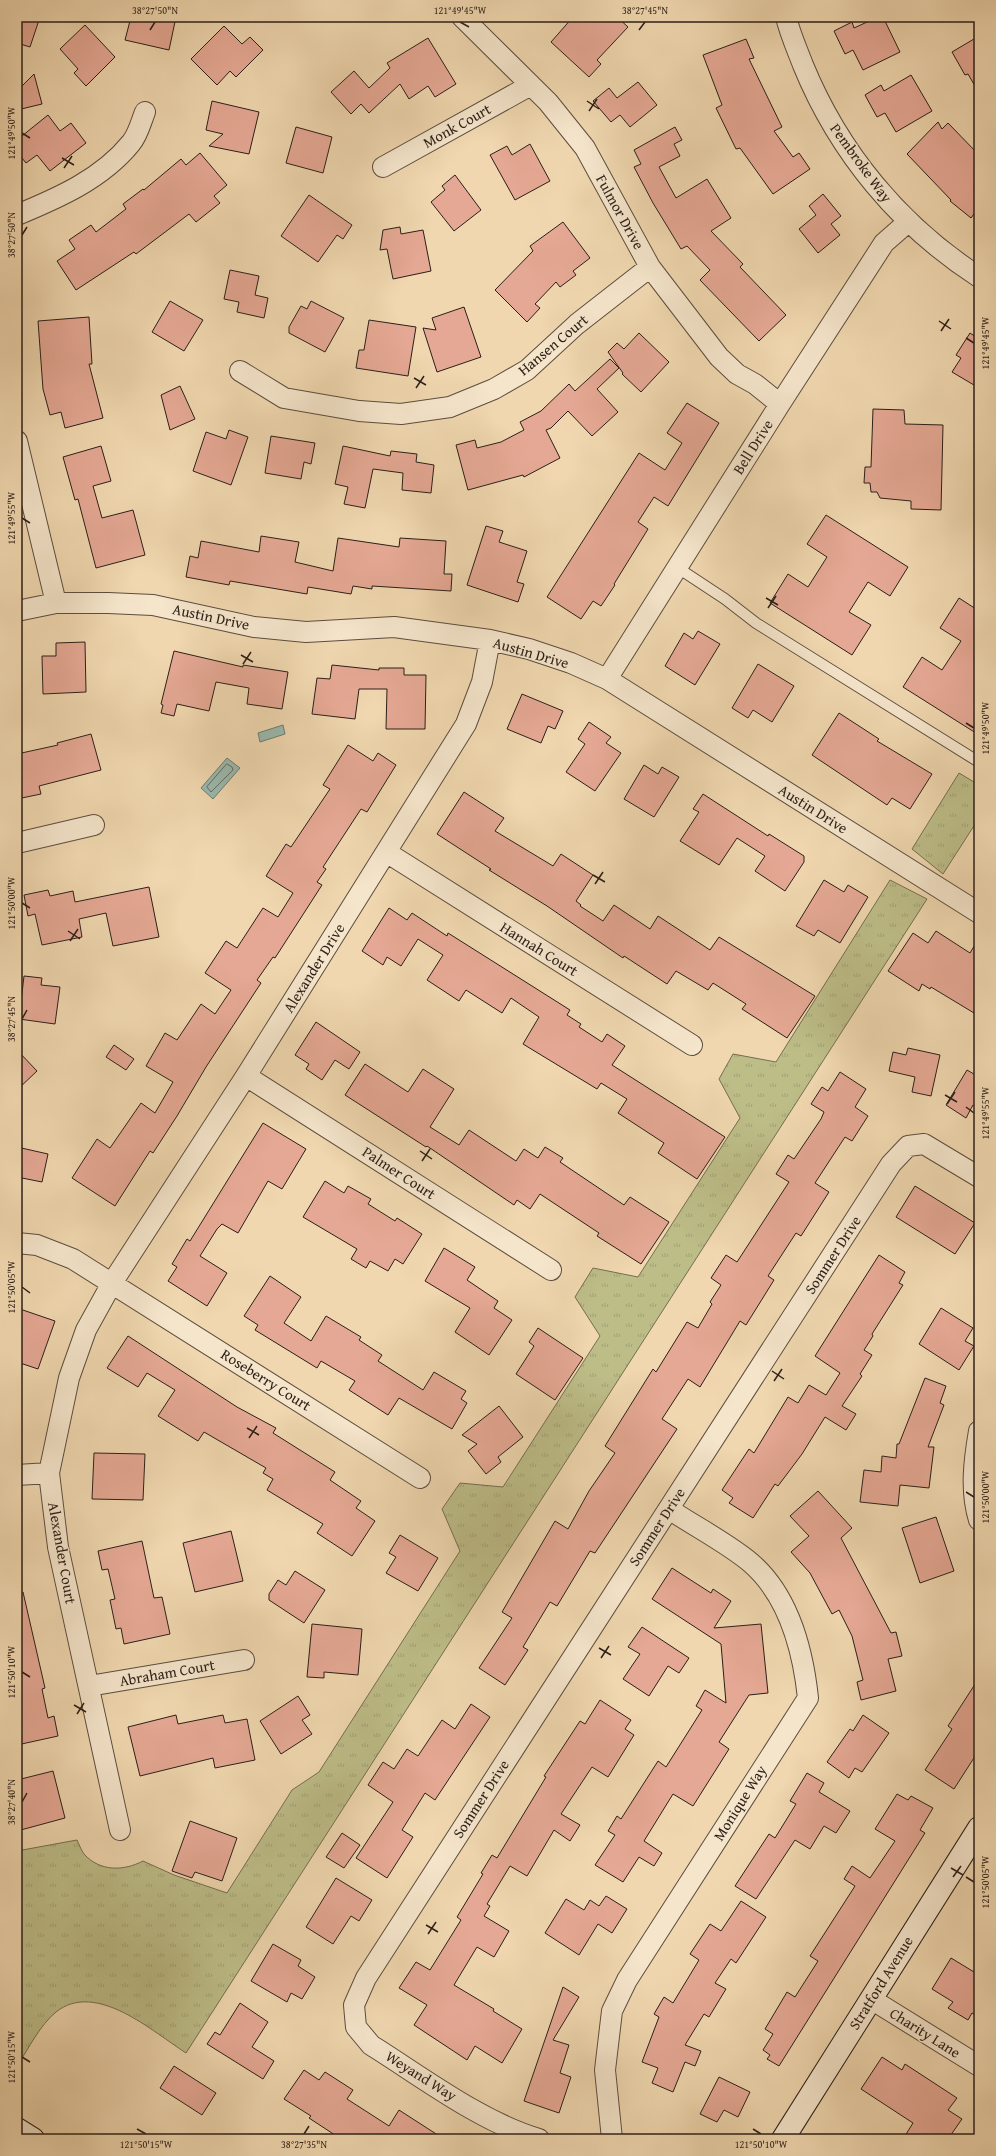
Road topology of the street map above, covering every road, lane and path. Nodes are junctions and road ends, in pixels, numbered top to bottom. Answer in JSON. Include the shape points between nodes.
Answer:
{"nodes":[{"id":1,"x":462,"y":17,"type":"edge"},
{"id":2,"x":786,"y":17,"type":"edge"},
{"id":3,"x":531,"y":85,"type":"junction"},
{"id":4,"x":146,"y":112,"type":"dead end"},
{"id":5,"x":383,"y":167,"type":"dead end"},
{"id":6,"x":17,"y":215,"type":"edge"},
{"id":7,"x":908,"y":222,"type":"junction"},
{"id":8,"x":650,"y":267,"type":"junction"},
{"id":9,"x":979,"y":277,"type":"edge"},
{"id":10,"x":240,"y":371,"type":"dead end"},
{"id":11,"x":780,"y":404,"type":"junction"},
{"id":12,"x":17,"y":441,"type":"edge"},
{"id":13,"x":678,"y":568,"type":"junction"},
{"id":14,"x":56,"y":603,"type":"junction"},
{"id":15,"x":17,"y":611,"type":"edge"},
{"id":16,"x":490,"y":640,"type":"junction"},
{"id":17,"x":607,"y":679,"type":"junction"},
{"id":18,"x":979,"y":762,"type":"edge"},
{"id":19,"x":94,"y":825,"type":"dead end"},
{"id":20,"x":17,"y":843,"type":"edge"},
{"id":21,"x":386,"y":852,"type":"junction"},
{"id":22,"x":979,"y":913,"type":"edge"},
{"id":23,"x":692,"y":1045,"type":"dead end"},
{"id":24,"x":246,"y":1076,"type":"junction"},
{"id":25,"x":979,"y":1177,"type":"edge"},
{"id":26,"x":17,"y":1243,"type":"edge"},
{"id":27,"x":551,"y":1270,"type":"dead end"},
{"id":28,"x":112,"y":1283,"type":"junction"},
{"id":29,"x":979,"y":1431,"type":"edge"},
{"id":30,"x":49,"y":1473,"type":"junction"},
{"id":31,"x":17,"y":1475,"type":"edge"},
{"id":32,"x":420,"y":1478,"type":"dead end"},
{"id":33,"x":669,"y":1509,"type":"junction"},
{"id":34,"x":979,"y":1520,"type":"edge"},
{"id":35,"x":244,"y":1660,"type":"dead end"},
{"id":36,"x":89,"y":1686,"type":"junction"},
{"id":37,"x":979,"y":1828,"type":"edge"},
{"id":38,"x":120,"y":1830,"type":"dead end"},
{"id":39,"x":366,"y":1978,"type":"joint"},
{"id":40,"x":871,"y":1999,"type":"junction"},
{"id":41,"x":979,"y":2066,"type":"edge"},
{"id":42,"x":539,"y":2139,"type":"edge"},
{"id":43,"x":612,"y":2139,"type":"edge"},
{"id":44,"x":782,"y":2139,"type":"edge"}],
"edges":[{"from":1,"to":3,"type":"street","name":"Fulmor Drive"},
{"from":2,"to":7,"type":"street","name":"Pembroke Way","via":[[816,96],[845,146],[882,195]]},
{"from":3,"to":5,"type":"street","name":"Monk Court"},
{"from":3,"to":8,"type":"street","name":"Fulmor Drive","via":[[585,148]]},
{"from":4,"to":6,"type":"street","via":[[132,142],[107,167],[66,195]]},
{"from":7,"to":9,"type":"street","name":"Pembroke Way","via":[[930,242]]},
{"from":7,"to":11,"type":"street","name":"Bell Drive","via":[[884,243]]},
{"from":8,"to":10,"type":"street","name":"Hansen Court","via":[[576,324],[527,370],[494,389],[450,407],[401,414],[359,411],[284,398]]},
{"from":8,"to":11,"type":"street","name":"Fulmor Drive","via":[[719,357],[737,374],[755,384]]},
{"from":11,"to":13,"type":"street","name":"Bell Drive"},
{"from":12,"to":14,"type":"street"},
{"from":13,"to":17,"type":"street","name":"Bell Drive"},
{"from":13,"to":18,"type":"lane","via":[[756,623]]},
{"from":14,"to":15,"type":"street","name":"Austin Drive"},
{"from":14,"to":16,"type":"street","name":"Austin Drive","via":[[153,605],[254,626],[306,632],[394,627]]},
{"from":16,"to":17,"type":"street","name":"Austin Drive","via":[[571,663]]},
{"from":16,"to":21,"type":"street","name":"Alexander Drive","via":[[482,682],[466,724]]},
{"from":17,"to":22,"type":"street","name":"Austin Drive"},
{"from":19,"to":20,"type":"street"},
{"from":21,"to":23,"type":"street","name":"Hannah Court"},
{"from":21,"to":24,"type":"street","name":"Alexander Drive"},
{"from":24,"to":27,"type":"street","name":"Palmer Court"},
{"from":24,"to":28,"type":"street","name":"Alexander Drive"},
{"from":25,"to":33,"type":"street","name":"Sommer Drive","via":[[924,1144],[908,1146],[891,1164]]},
{"from":26,"to":28,"type":"street","name":"Roseberry Court","via":[[37,1245],[73,1259]]},
{"from":28,"to":30,"type":"street","name":"Alexander Court","via":[[86,1330],[69,1378]]},
{"from":28,"to":32,"type":"street","name":"Roseberry Court"},
{"from":29,"to":34,"type":"street","via":[[974,1462],[975,1508]]},
{"from":30,"to":31,"type":"street"},
{"from":30,"to":36,"type":"street","name":"Alexander Court","via":[[58,1547]]},
{"from":33,"to":39,"type":"street","name":"Sommer Drive"},
{"from":33,"to":43,"type":"street","name":"Monique Way","via":[[751,1563],[772,1588],[791,1622],[805,1670],[808,1698],[627,1980],[612,2011],[605,2070]]},
{"from":35,"to":36,"type":"street","name":"Abraham Court"},
{"from":36,"to":38,"type":"street","name":"Alexander Court"},
{"from":37,"to":40,"type":"street","name":"Stratford Avenue"},
{"from":39,"to":42,"type":"street","name":"Weyand Way","via":[[354,2005],[356,2027],[371,2045],[491,2120]]},
{"from":40,"to":41,"type":"street","name":"Charity Lane"},
{"from":40,"to":44,"type":"street","name":"Stratford Avenue"}]}
